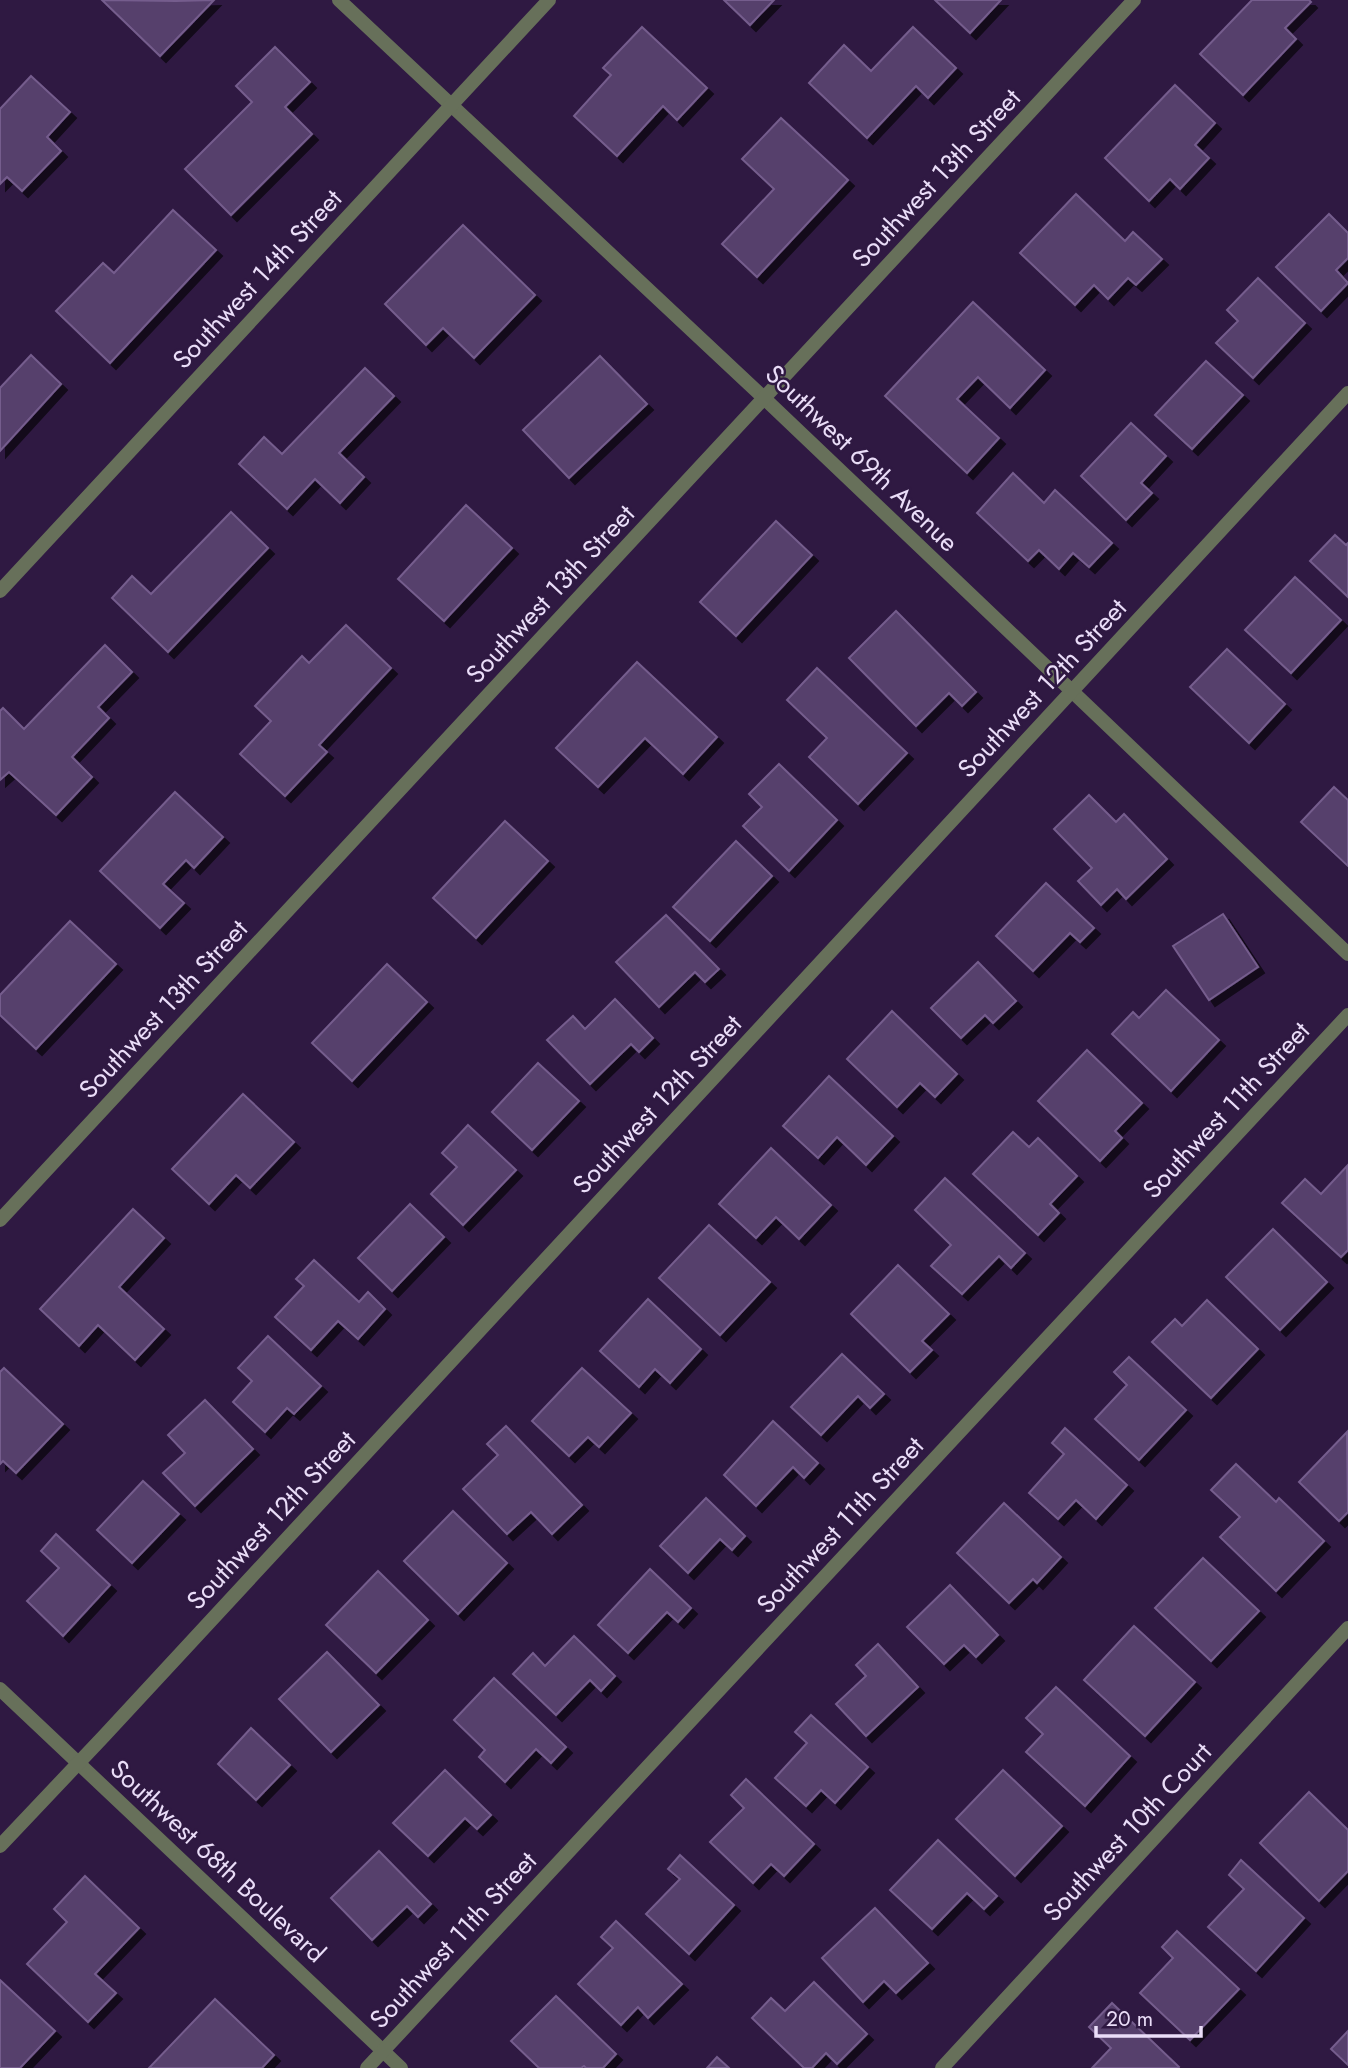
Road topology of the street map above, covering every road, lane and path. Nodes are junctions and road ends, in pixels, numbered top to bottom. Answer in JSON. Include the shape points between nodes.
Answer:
{"nodes":[{"id":1,"x":339,"y":0,"type":"edge"},
{"id":2,"x":548,"y":0,"type":"edge"},
{"id":3,"x":1134,"y":0,"type":"edge"},
{"id":4,"x":452,"y":105,"type":"junction"},
{"id":5,"x":1348,"y":393,"type":"edge"},
{"id":6,"x":765,"y":399,"type":"junction"},
{"id":7,"x":0,"y":591,"type":"edge"},
{"id":8,"x":1072,"y":691,"type":"junction"},
{"id":9,"x":1348,"y":954,"type":"edge"},
{"id":10,"x":1348,"y":1015,"type":"edge"},
{"id":11,"x":0,"y":1220,"type":"edge"},
{"id":12,"x":1348,"y":1628,"type":"edge"},
{"id":13,"x":0,"y":1689,"type":"edge"},
{"id":14,"x":79,"y":1763,"type":"junction"},
{"id":15,"x":0,"y":1846,"type":"edge"},
{"id":16,"x":383,"y":2051,"type":"junction"},
{"id":17,"x":367,"y":2068,"type":"edge"},
{"id":18,"x":401,"y":2068,"type":"edge"},
{"id":19,"x":942,"y":2068,"type":"edge"}],
"edges":[{"from":1,"to":4,"type":"street","name":"Southwest 69th Avenue"},
{"from":2,"to":4,"type":"street","name":"Southwest 14th Street"},
{"from":3,"to":6,"type":"street","name":"Southwest 13th Street"},
{"from":4,"to":6,"type":"street","name":"Southwest 69th Avenue"},
{"from":4,"to":7,"type":"street","name":"Southwest 14th Street"},
{"from":5,"to":8,"type":"street","name":"Southwest 12th Street"},
{"from":6,"to":8,"type":"street","name":"Southwest 69th Avenue"},
{"from":6,"to":11,"type":"street","name":"Southwest 13th Street"},
{"from":8,"to":9,"type":"street","name":"Southwest 69th Avenue"},
{"from":8,"to":14,"type":"street","name":"Southwest 12th Street"},
{"from":10,"to":16,"type":"street","name":"Southwest 11th Street"},
{"from":12,"to":19,"type":"street","name":"Southwest 10th Court"},
{"from":13,"to":14,"type":"street","name":"Southwest 68th Boulevard"},
{"from":14,"to":15,"type":"street","name":"Southwest 12th Street"},
{"from":14,"to":16,"type":"street","name":"Southwest 68th Boulevard"},
{"from":16,"to":17,"type":"street","name":"Southwest 11th Street"},
{"from":16,"to":18,"type":"street","name":"Southwest 68th Boulevard"}]}
